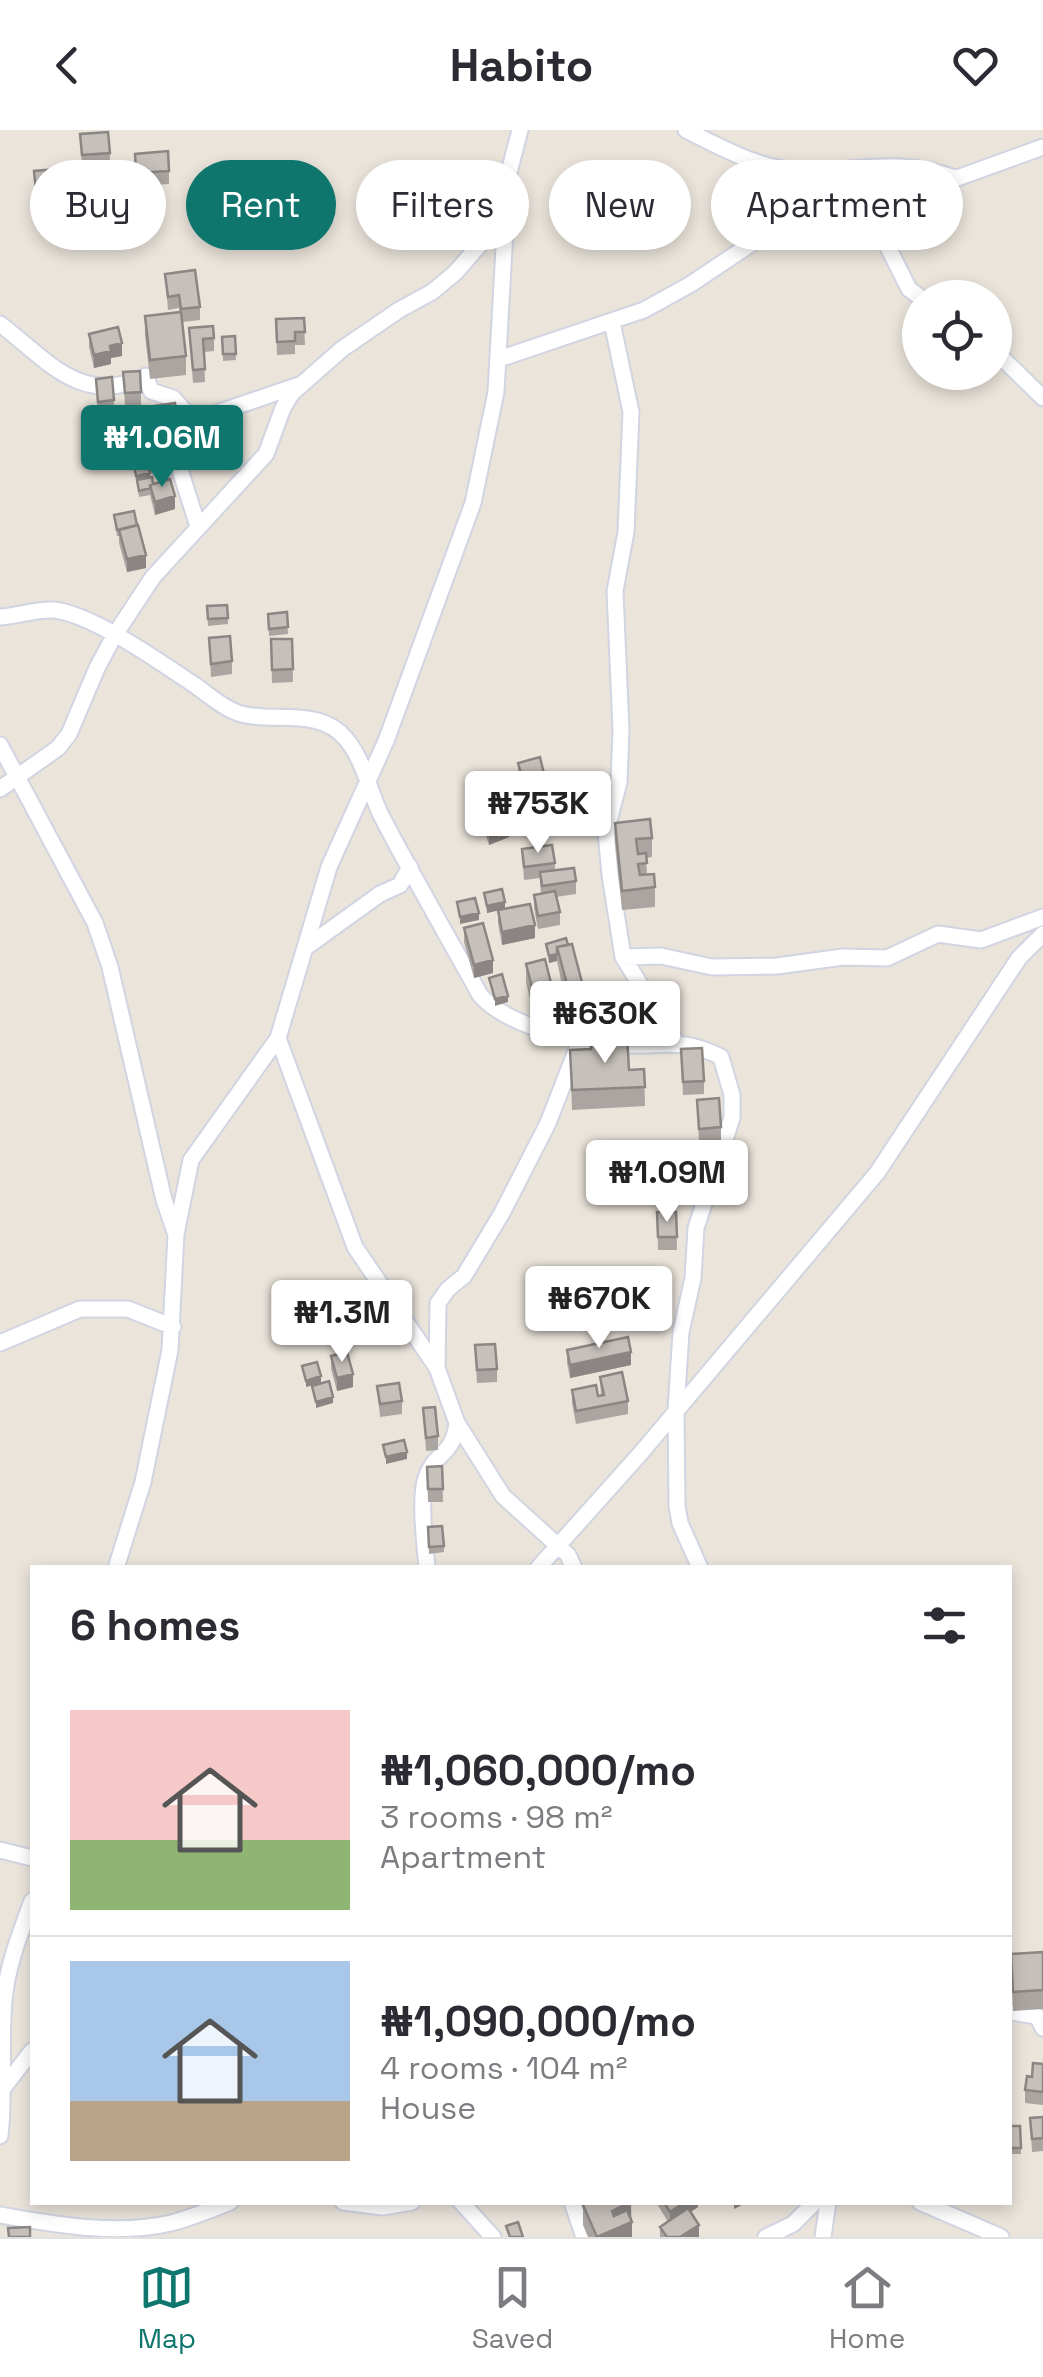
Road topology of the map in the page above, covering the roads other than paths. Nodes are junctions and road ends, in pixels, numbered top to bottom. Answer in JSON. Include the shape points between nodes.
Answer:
{"nodes":[{"id":1,"x":520,"y":130,"type":"edge"},
{"id":2,"x":686,"y":130,"type":"edge"},
{"id":3,"x":1043,"y":147,"type":"edge"},
{"id":4,"x":512,"y":160,"type":"edge"},
{"id":5,"x":752,"y":160,"type":"edge"},
{"id":6,"x":963,"y":175,"type":"edge"},
{"id":7,"x":475,"y":250,"type":"edge"},
{"id":8,"x":503,"y":250,"type":"edge"},
{"id":9,"x":741,"y":250,"type":"edge"},
{"id":10,"x":890,"y":250,"type":"edge"},
{"id":11,"x":904,"y":280,"type":"edge"},
{"id":12,"x":612,"y":322,"type":"junction"},
{"id":13,"x":0,"y":324,"type":"edge"},
{"id":14,"x":499,"y":360,"type":"junction"},
{"id":15,"x":1012,"y":368,"type":"edge"},
{"id":16,"x":303,"y":384,"type":"junction"},
{"id":17,"x":1043,"y":398,"type":"edge"},
{"id":18,"x":198,"y":426,"type":"junction"},
{"id":19,"x":198,"y":526,"type":"junction"},
{"id":20,"x":0,"y":617,"type":"edge"},
{"id":21,"x":114,"y":636,"type":"junction"},
{"id":22,"x":0,"y":745,"type":"edge"},
{"id":23,"x":18,"y":776,"type":"junction"},
{"id":24,"x":369,"y":778,"type":"junction"},
{"id":25,"x":0,"y":789,"type":"edge"},
{"id":26,"x":410,"y":866,"type":"junction"},
{"id":27,"x":400,"y":885,"type":"junction"},
{"id":28,"x":424,"y":892,"type":"junction"},
{"id":29,"x":1043,"y":917,"type":"edge"},
{"id":30,"x":1043,"y":934,"type":"edge"},
{"id":31,"x":304,"y":948,"type":"junction"},
{"id":32,"x":623,"y":958,"type":"junction"},
{"id":33,"x":278,"y":1038,"type":"junction"},
{"id":34,"x":582,"y":1038,"type":"junction"},
{"id":35,"x":676,"y":1042,"type":"junction"},
{"id":36,"x":176,"y":1234,"type":"junction"},
{"id":37,"x":173,"y":1326,"type":"junction"},
{"id":38,"x":0,"y":1343,"type":"edge"},
{"id":39,"x":437,"y":1368,"type":"junction"},
{"id":40,"x":676,"y":1409,"type":"junction"},
{"id":41,"x":457,"y":1424,"type":"junction"},
{"id":42,"x":558,"y":1545,"type":"junction"},
{"id":43,"x":117,"y":1565,"type":"edge"},
{"id":44,"x":427,"y":1565,"type":"edge"},
{"id":45,"x":541,"y":1565,"type":"edge"},
{"id":46,"x":572,"y":1565,"type":"edge"},
{"id":47,"x":699,"y":1565,"type":"edge"},
{"id":48,"x":0,"y":1850,"type":"edge"},
{"id":49,"x":30,"y":1858,"type":"edge"},
{"id":50,"x":30,"y":1908,"type":"edge"},
{"id":51,"x":1012,"y":2012,"type":"edge"},
{"id":52,"x":1043,"y":2028,"type":"edge"},
{"id":53,"x":30,"y":2054,"type":"edge"},
{"id":54,"x":4,"y":2087,"type":"junction"},
{"id":55,"x":0,"y":2136,"type":"edge"},
{"id":56,"x":221,"y":2205,"type":"edge"},
{"id":57,"x":367,"y":2205,"type":"edge"},
{"id":58,"x":395,"y":2205,"type":"edge"},
{"id":59,"x":464,"y":2205,"type":"edge"},
{"id":60,"x":573,"y":2205,"type":"edge"},
{"id":61,"x":812,"y":2205,"type":"edge"},
{"id":62,"x":828,"y":2205,"type":"edge"},
{"id":63,"x":927,"y":2205,"type":"edge"},
{"id":64,"x":0,"y":2215,"type":"edge"},
{"id":65,"x":493,"y":2237,"type":"edge"},
{"id":66,"x":584,"y":2237,"type":"edge"},
{"id":67,"x":766,"y":2237,"type":"edge"},
{"id":68,"x":823,"y":2237,"type":"edge"},
{"id":69,"x":1001,"y":2237,"type":"edge"}],
"edges":[{"from":1,"to":4,"type":"street"},
{"from":2,"to":5,"type":"street"},
{"from":3,"to":6,"type":"street"},
{"from":7,"to":16,"type":"street","via":[[432,292],[357,338]]},
{"from":8,"to":14,"type":"street"},
{"from":9,"to":12,"type":"street","via":[[666,299]]},
{"from":10,"to":11,"type":"street"},
{"from":12,"to":14,"type":"street"},
{"from":12,"to":32,"type":"street","via":[[632,412],[626,532],[615,591],[618,782],[606,832]]},
{"from":13,"to":18,"type":"street","via":[[46,366],[82,383],[103,388],[146,376],[151,391],[172,398]]},
{"from":14,"to":24,"type":"street","via":[[473,503]]},
{"from":15,"to":17,"type":"street"},
{"from":16,"to":18,"type":"street","via":[[202,418]]},
{"from":16,"to":19,"type":"street","via":[[283,408],[266,454]]},
{"from":18,"to":19,"type":"street","via":[[180,470]]},
{"from":19,"to":21,"type":"street"},
{"from":20,"to":21,"type":"street","via":[[52,610]]},
{"from":21,"to":23,"type":"street","via":[[69,734]]},
{"from":21,"to":24,"type":"street","via":[[224,707],[332,728],[348,741]]},
{"from":22,"to":23,"type":"street"},
{"from":23,"to":25,"type":"street"},
{"from":23,"to":36,"type":"street","via":[[90,911],[110,967]]},
{"from":24,"to":26,"type":"street","via":[[382,819]]},
{"from":24,"to":31,"type":"street","via":[[340,838]]},
{"from":26,"to":27,"type":"street"},
{"from":26,"to":28,"type":"street"},
{"from":27,"to":28,"type":"street"},
{"from":27,"to":31,"type":"street"},
{"from":28,"to":34,"type":"street","via":[[489,1005],[526,1025]]},
{"from":29,"to":32,"type":"street","via":[[982,940],[938,934],[887,958],[712,967],[662,956]]},
{"from":30,"to":40,"type":"street","via":[[1019,958],[876,1173]]},
{"from":31,"to":33,"type":"street"},
{"from":32,"to":35,"type":"street"},
{"from":33,"to":36,"type":"street","via":[[198,1147]]},
{"from":33,"to":39,"type":"street","via":[[356,1247]]},
{"from":34,"to":35,"type":"street"},
{"from":34,"to":39,"type":"street","via":[[502,1213],[464,1276],[438,1303]]},
{"from":35,"to":40,"type":"street","via":[[721,1057],[734,1105],[696,1228]]},
{"from":36,"to":37,"type":"street"},
{"from":37,"to":38,"type":"street","via":[[128,1309],[80,1309]]},
{"from":37,"to":43,"type":"street","via":[[142,1482]]},
{"from":39,"to":41,"type":"street"},
{"from":40,"to":42,"type":"street"},
{"from":40,"to":47,"type":"street","via":[[677,1506]]},
{"from":41,"to":42,"type":"street","via":[[503,1496]]},
{"from":41,"to":44,"type":"street","via":[[452,1446],[426,1474]]},
{"from":42,"to":45,"type":"street"},
{"from":42,"to":46,"type":"street"},
{"from":48,"to":49,"type":"street"},
{"from":50,"to":54,"type":"street","via":[[8,1971]]},
{"from":51,"to":52,"type":"street","via":[[1037,2016]]},
{"from":53,"to":54,"type":"street"},
{"from":54,"to":55,"type":"street"},
{"from":56,"to":64,"type":"street","via":[[170,2223],[126,2228]]},
{"from":57,"to":58,"type":"street"},
{"from":59,"to":65,"type":"street"},
{"from":60,"to":66,"type":"street"},
{"from":61,"to":67,"type":"street"},
{"from":62,"to":68,"type":"street"},
{"from":63,"to":69,"type":"street"}]}
